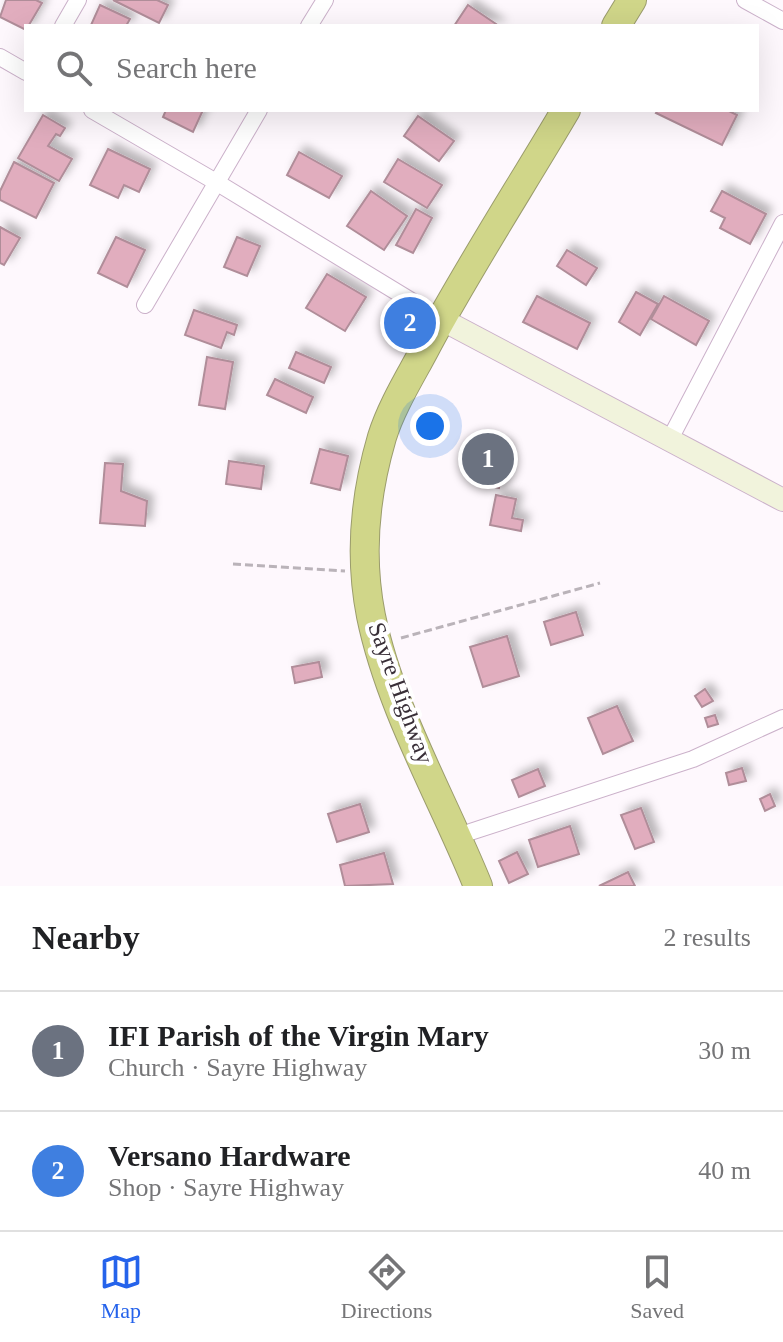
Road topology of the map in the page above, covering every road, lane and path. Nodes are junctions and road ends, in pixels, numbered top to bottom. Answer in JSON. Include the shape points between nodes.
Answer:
{"nodes":[{"id":1,"x":78,"y":0,"type":"edge"},
{"id":2,"x":325,"y":0,"type":"edge"},
{"id":3,"x":632,"y":0,"type":"edge"},
{"id":4,"x":745,"y":0,"type":"edge"},
{"id":5,"x":783,"y":21,"type":"edge"},
{"id":6,"x":64,"y":24,"type":"edge"},
{"id":7,"x":310,"y":24,"type":"edge"},
{"id":8,"x":617,"y":24,"type":"edge"},
{"id":9,"x":0,"y":57,"type":"edge"},
{"id":10,"x":24,"y":71,"type":"edge"},
{"id":11,"x":95,"y":112,"type":"edge"},
{"id":12,"x":258,"y":112,"type":"edge"},
{"id":13,"x":565,"y":112,"type":"edge"},
{"id":14,"x":216,"y":182,"type":"junction"},
{"id":15,"x":783,"y":223,"type":"edge"},
{"id":16,"x":145,"y":305,"type":"dead end"},
{"id":17,"x":441,"y":319,"type":"junction"},
{"id":18,"x":670,"y":439,"type":"junction"},
{"id":19,"x":783,"y":500,"type":"edge"},
{"id":20,"x":233,"y":564,"type":"dead end"},
{"id":21,"x":364,"y":572,"type":"junction"},
{"id":22,"x":600,"y":583,"type":"dead end"},
{"id":23,"x":378,"y":645,"type":"junction"},
{"id":24,"x":783,"y":718,"type":"edge"},
{"id":25,"x":458,"y":836,"type":"junction"},
{"id":26,"x":478,"y":886,"type":"edge"}],
"edges":[{"from":1,"to":6,"type":"street"},
{"from":2,"to":7,"type":"street"},
{"from":3,"to":8,"type":"highway"},
{"from":4,"to":5,"type":"street"},
{"from":9,"to":10,"type":"street"},
{"from":11,"to":14,"type":"street"},
{"from":12,"to":14,"type":"street"},
{"from":13,"to":17,"type":"highway","name":"Sayre Highway"},
{"from":14,"to":16,"type":"street"},
{"from":14,"to":17,"type":"street"},
{"from":15,"to":18,"type":"street"},
{"from":17,"to":18,"type":"street"},
{"from":17,"to":21,"type":"highway","name":"Sayre Highway","via":[[383,434],[364,527]]},
{"from":18,"to":19,"type":"street"},
{"from":20,"to":21,"type":"path"},
{"from":21,"to":23,"type":"highway","name":"Sayre Highway"},
{"from":22,"to":23,"type":"path"},
{"from":23,"to":25,"type":"highway","name":"Sayre Highway","via":[[400,708]]},
{"from":24,"to":25,"type":"street","via":[[693,759]]},
{"from":25,"to":26,"type":"highway","name":"Sayre Highway"}]}
